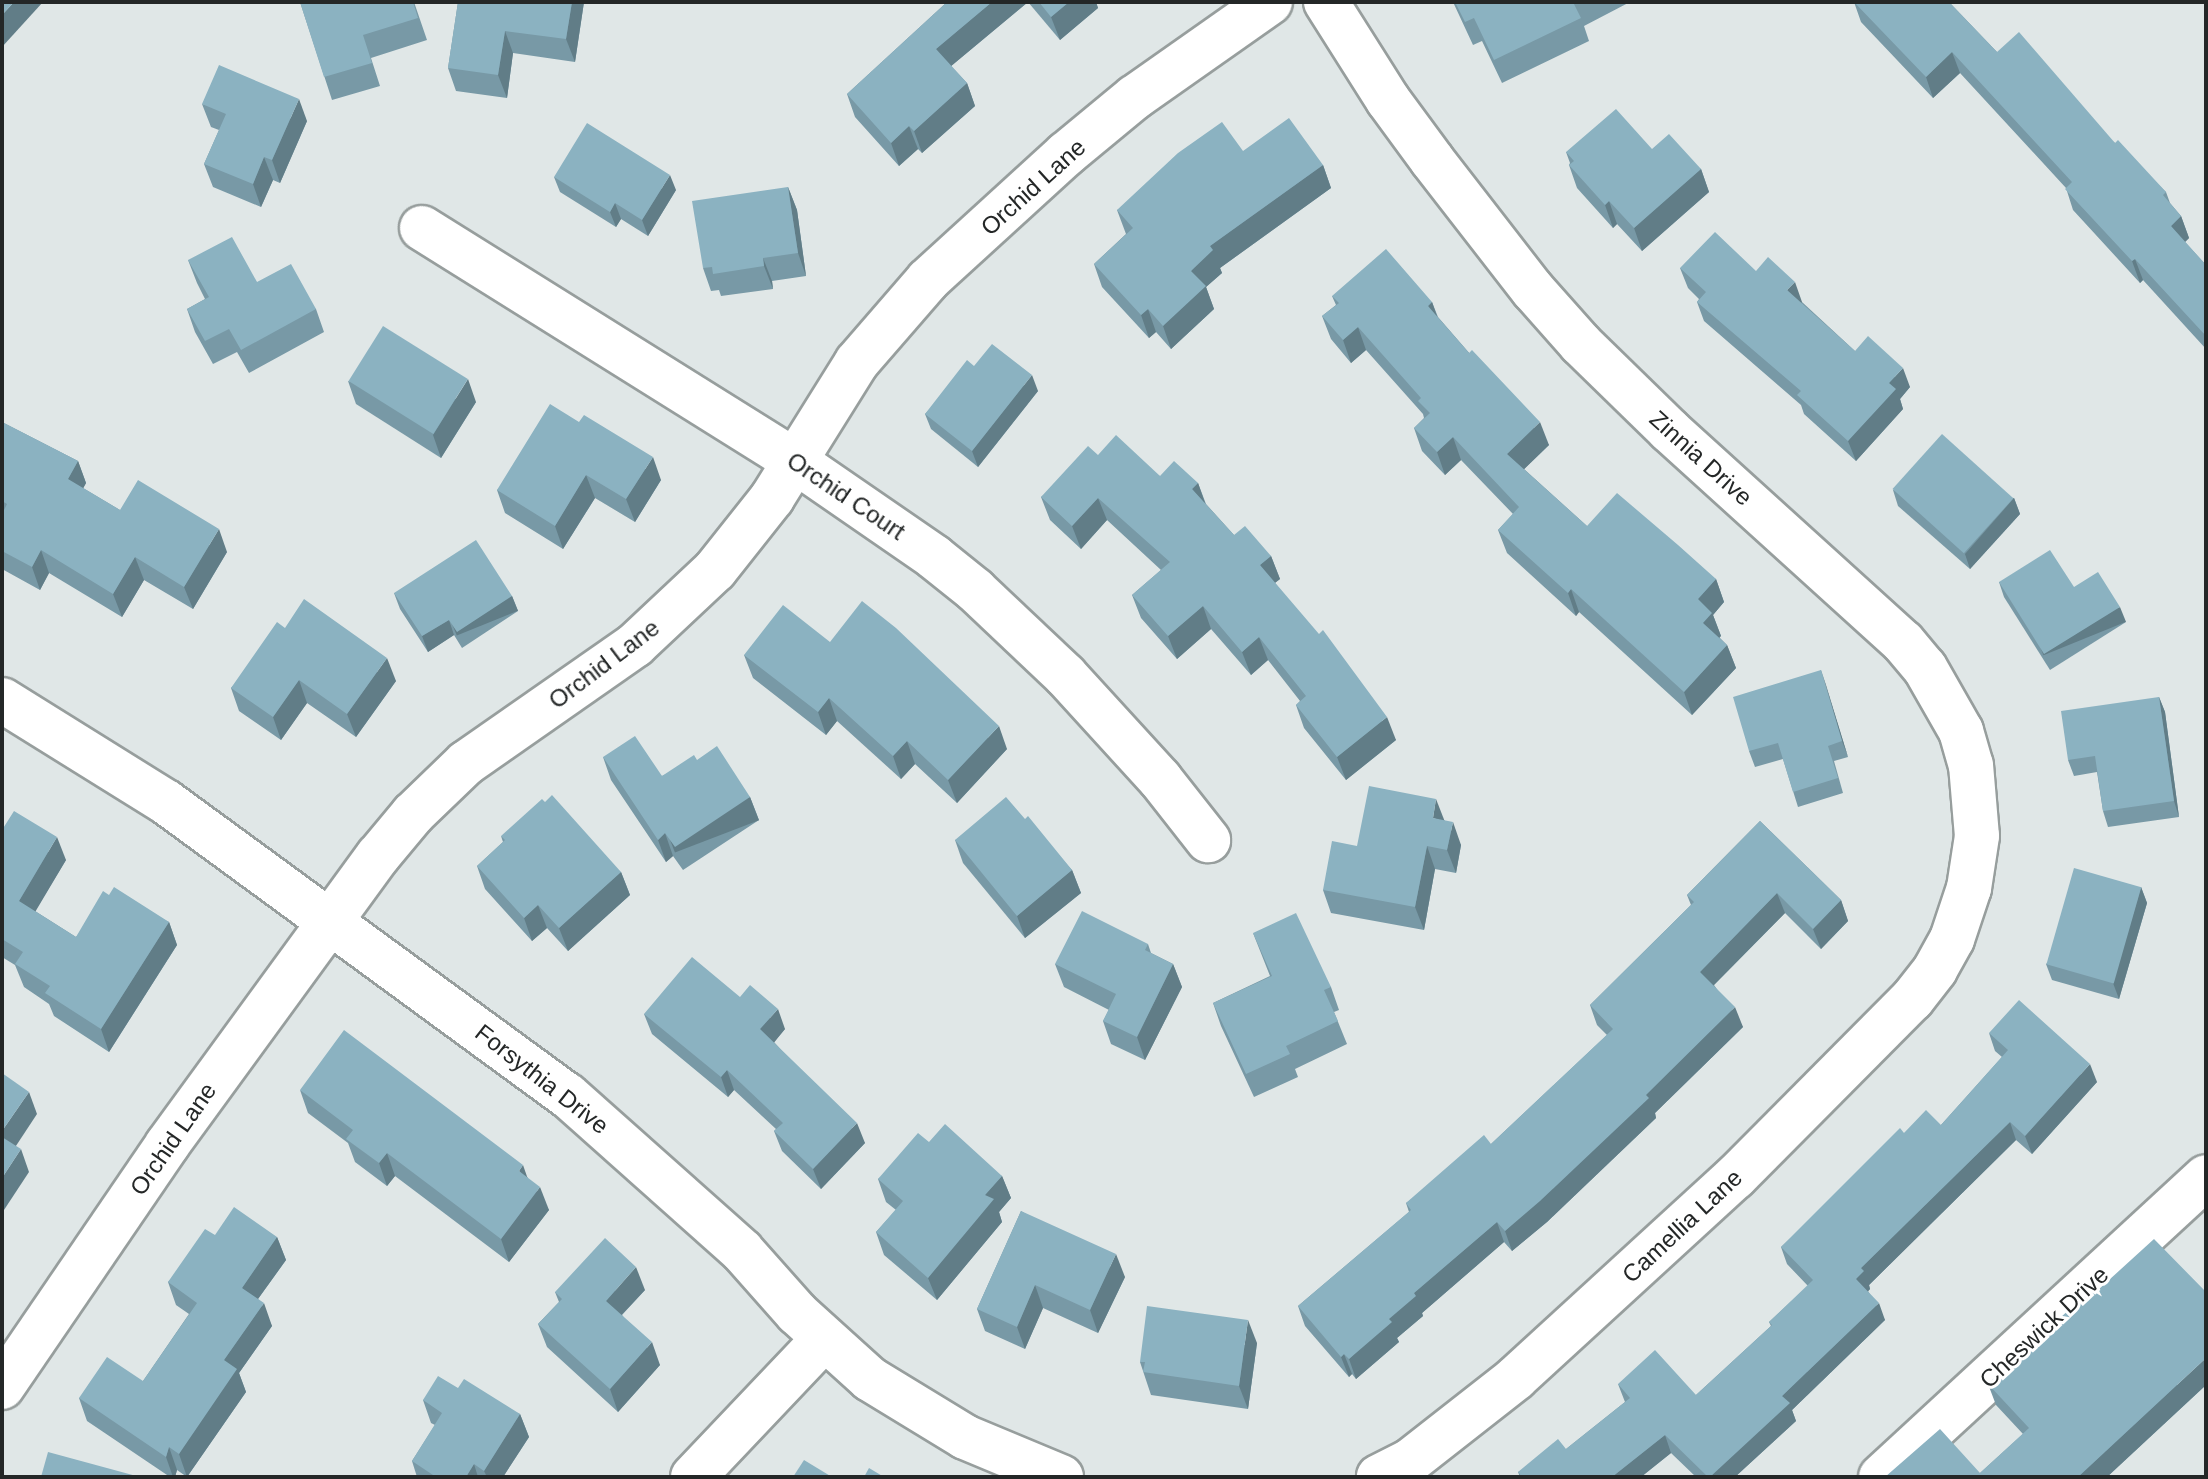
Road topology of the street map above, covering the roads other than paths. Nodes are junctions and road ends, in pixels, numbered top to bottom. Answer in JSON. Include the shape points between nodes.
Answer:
{"nodes":[{"id":1,"x":1270,"y":2,"type":"edge"},
{"id":2,"x":1326,"y":2,"type":"edge"},
{"id":3,"x":422,"y":228,"type":"dead end"},
{"id":4,"x":795,"y":461,"type":"junction"},
{"id":5,"x":2,"y":700,"type":"edge"},
{"id":6,"x":1208,"y":840,"type":"dead end"},
{"id":7,"x":331,"y":920,"type":"junction"},
{"id":8,"x":1952,"y":939,"type":"joint"},
{"id":9,"x":2206,"y":1177,"type":"edge"},
{"id":10,"x":824,"y":1339,"type":"junction"},
{"id":11,"x":2,"y":1387,"type":"edge"},
{"id":12,"x":693,"y":1477,"type":"edge"},
{"id":13,"x":1061,"y":1477,"type":"edge"},
{"id":14,"x":1379,"y":1477,"type":"edge"},
{"id":15,"x":1881,"y":1477,"type":"edge"}],
"edges":[{"from":1,"to":4,"type":"street","name":"Orchid Lane","via":[[1135,97],[928,280],[857,362]]},
{"from":2,"to":8,"type":"street","name":"Zinnia Drive","via":[[1432,160],[1564,325],[1669,430],[1903,642],[1935,682],[1961,731],[1975,800],[1973,871]]},
{"from":3,"to":4,"type":"street","name":"Orchid Court"},
{"from":4,"to":6,"type":"street","name":"Orchid Court","via":[[975,590],[1101,713]]},
{"from":4,"to":7,"type":"street","name":"Orchid Lane","via":[[751,528],[690,597],[635,645],[448,779],[378,856]]},
{"from":5,"to":7,"type":"street","name":"Forsythia Drive","via":[[166,802]]},
{"from":7,"to":10,"type":"street","name":"Forsythia Drive","via":[[567,1095],[742,1251]]},
{"from":7,"to":11,"type":"street","name":"Orchid Lane","via":[[167,1145]]},
{"from":8,"to":14,"type":"street","name":"Camellia Lane","via":[[1935,970],[1902,1009],[1689,1220],[1516,1378],[1410,1461]]},
{"from":9,"to":15,"type":"street","name":"Cheswick Drive"},
{"from":10,"to":12,"type":"street"},
{"from":10,"to":13,"type":"street","name":"Forsythia Drive","via":[[922,1414]]}]}
